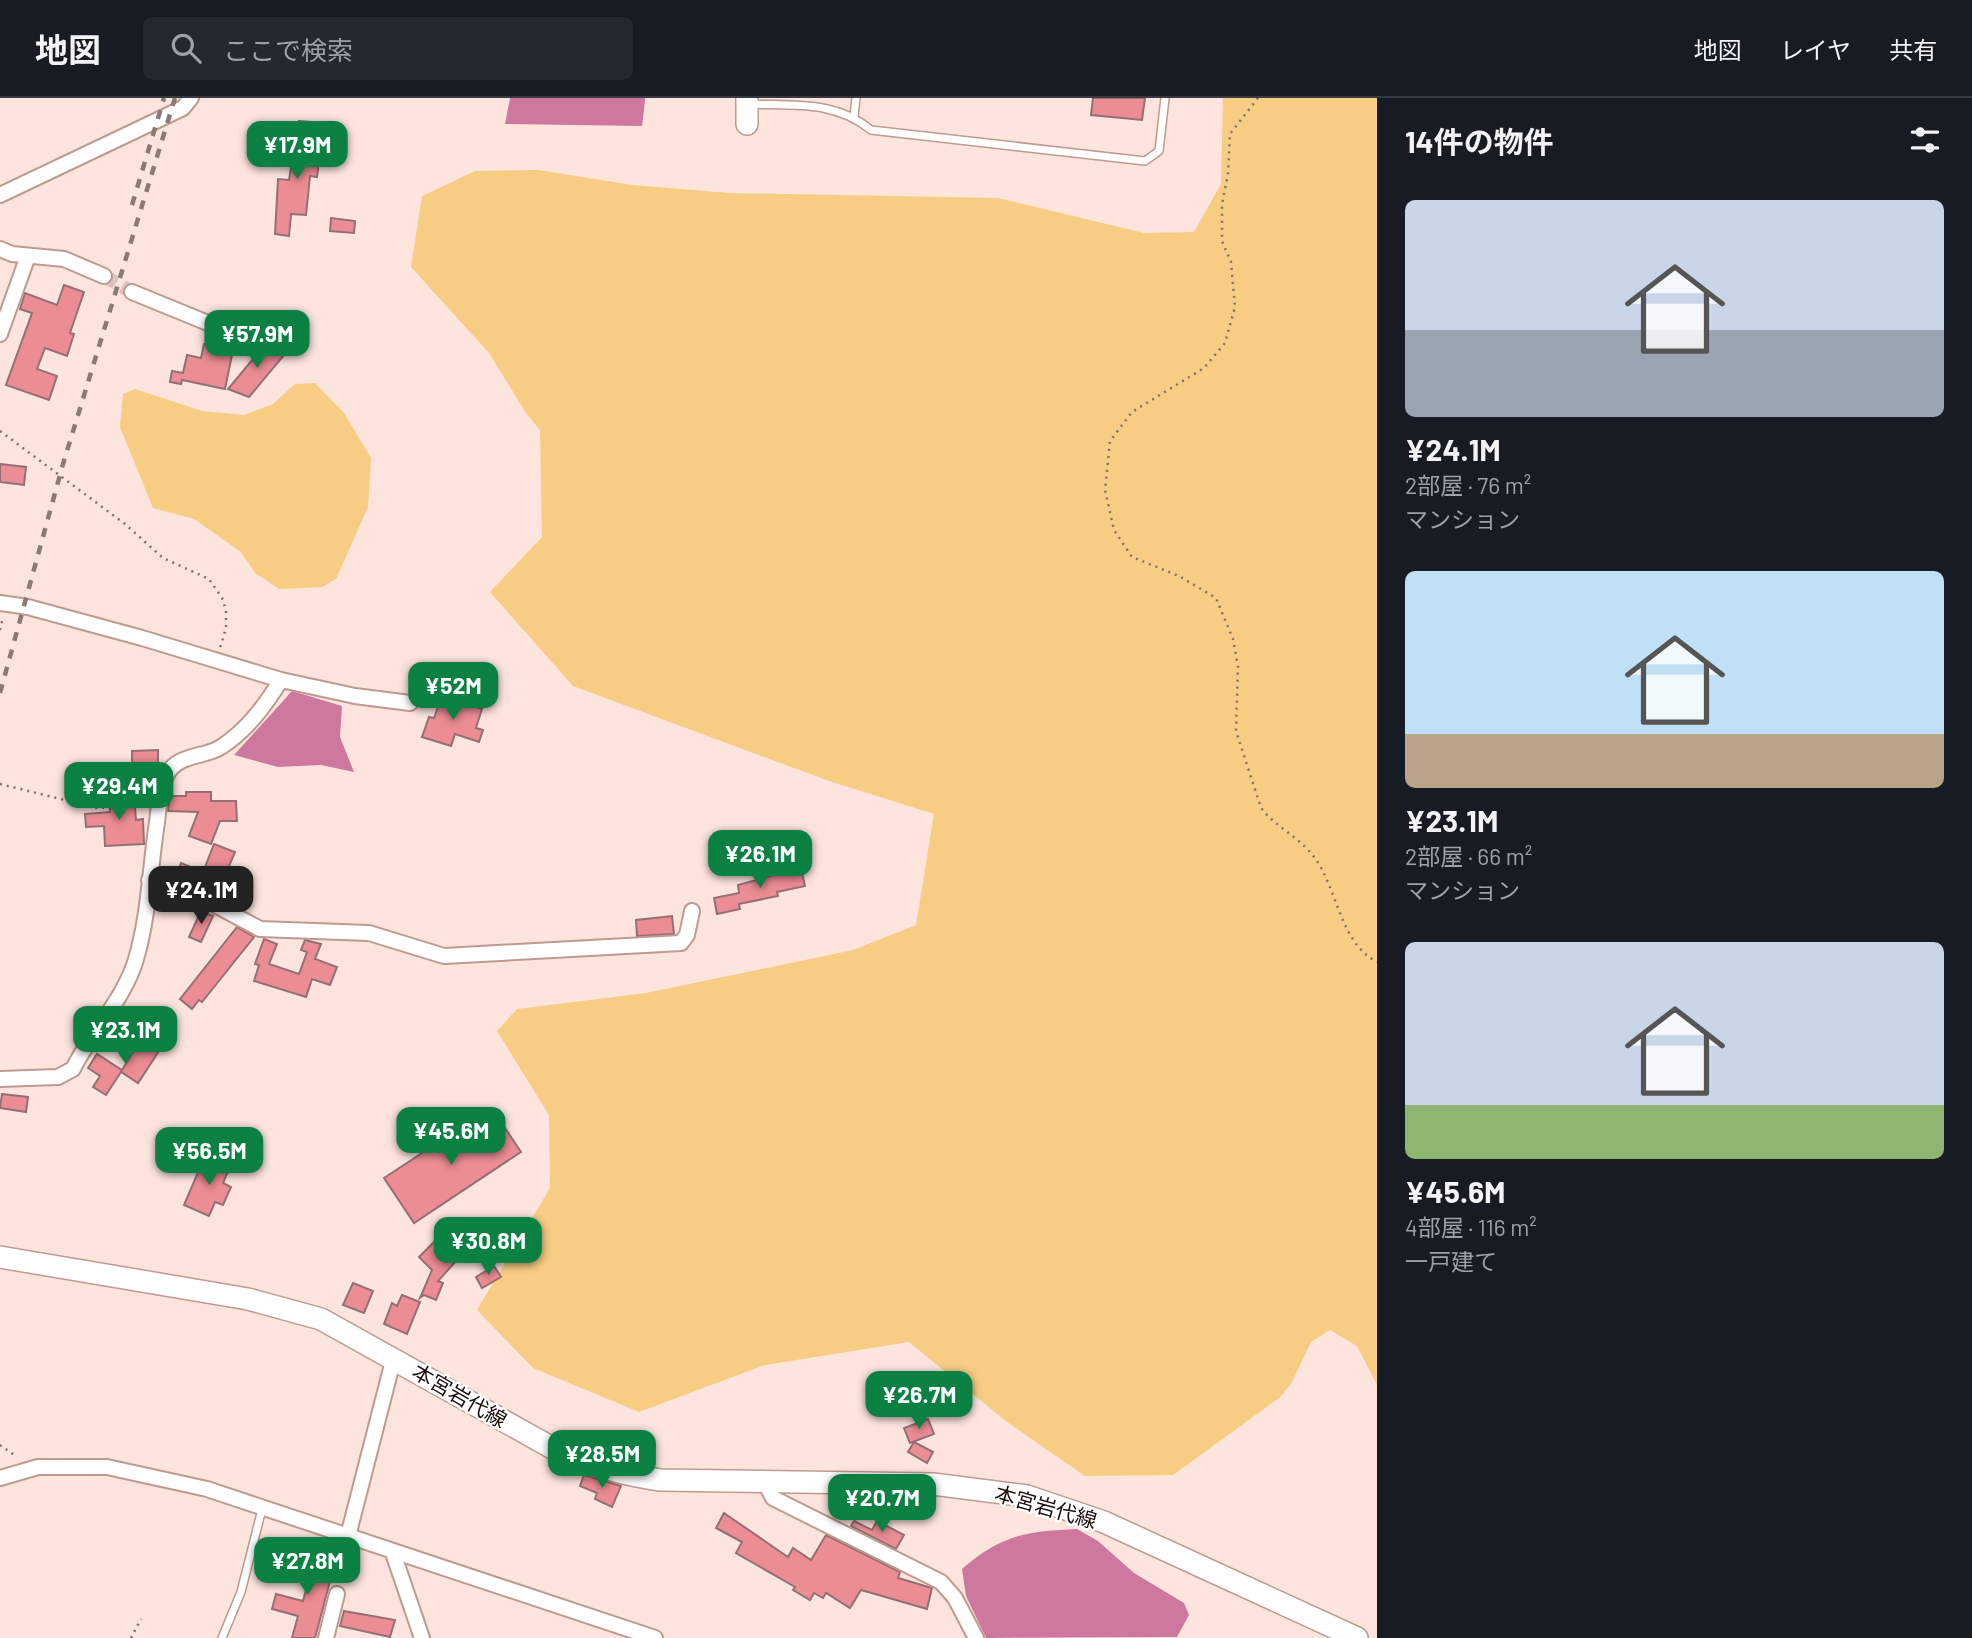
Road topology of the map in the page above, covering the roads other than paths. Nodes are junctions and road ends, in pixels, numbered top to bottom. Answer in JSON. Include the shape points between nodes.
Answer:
{"nodes":[{"id":1,"x":191,"y":98,"type":"edge"},
{"id":2,"x":856,"y":98,"type":"edge"},
{"id":3,"x":1165,"y":98,"type":"edge"},
{"id":4,"x":747,"y":109,"type":"edge"},
{"id":5,"x":854,"y":116,"type":"junction"},
{"id":6,"x":0,"y":195,"type":"edge"},
{"id":7,"x":0,"y":249,"type":"edge"},
{"id":8,"x":28,"y":256,"type":"junction"},
{"id":9,"x":104,"y":276,"type":"tunnel mouth"},
{"id":10,"x":132,"y":292,"type":"tunnel mouth"},
{"id":11,"x":0,"y":334,"type":"edge"},
{"id":12,"x":242,"y":337,"type":"dead end"},
{"id":13,"x":0,"y":603,"type":"edge"},
{"id":14,"x":281,"y":680,"type":"junction"},
{"id":15,"x":410,"y":703,"type":"dead end"},
{"id":16,"x":149,"y":880,"type":"junction"},
{"id":17,"x":692,"y":911,"type":"dead end"},
{"id":18,"x":0,"y":1079,"type":"edge"},
{"id":19,"x":0,"y":1257,"type":"edge"},
{"id":20,"x":394,"y":1357,"type":"junction"},
{"id":21,"x":0,"y":1478,"type":"edge"},
{"id":22,"x":764,"y":1481,"type":"junction"},
{"id":23,"x":262,"y":1509,"type":"junction"},
{"id":24,"x":348,"y":1536,"type":"junction"},
{"id":25,"x":393,"y":1553,"type":"junction"},
{"id":26,"x":337,"y":1594,"type":"dead end"},
{"id":27,"x":222,"y":1638,"type":"edge"},
{"id":28,"x":326,"y":1638,"type":"edge"},
{"id":29,"x":422,"y":1638,"type":"edge"},
{"id":30,"x":655,"y":1638,"type":"edge"},
{"id":31,"x":976,"y":1638,"type":"edge"},
{"id":32,"x":1357,"y":1638,"type":"edge"}],
"edges":[{"from":1,"to":6,"type":"street","via":[[183,108]]},
{"from":2,"to":5,"type":"lane"},
{"from":3,"to":5,"type":"lane","via":[[1159,151],[1145,161],[871,130]]},
{"from":4,"to":5,"type":"lane","via":[[834,108]]},
{"from":7,"to":8,"type":"street"},
{"from":8,"to":9,"type":"street","via":[[72,260]]},
{"from":8,"to":11,"type":"street"},
{"from":10,"to":12,"type":"street"},
{"from":13,"to":14,"type":"street","via":[[28,607]]},
{"from":14,"to":15,"type":"street"},
{"from":14,"to":16,"type":"street","via":[[254,720],[235,736],[219,749],[180,761],[169,771],[159,805]]},
{"from":16,"to":17,"type":"street","via":[[182,887],[260,929],[369,933],[444,956],[681,943]]},
{"from":16,"to":18,"type":"street","via":[[135,962],[73,1069],[58,1077]]},
{"from":19,"to":20,"type":"main road","name":"本宮岩代線","via":[[275,1306],[321,1319]]},
{"from":20,"to":22,"type":"main road","name":"本宮岩代線","via":[[590,1465],[660,1480]]},
{"from":20,"to":24,"type":"street"},
{"from":21,"to":23,"type":"street","via":[[47,1467],[107,1467],[207,1489]]},
{"from":22,"to":31,"type":"street","via":[[773,1498],[941,1582],[956,1598]]},
{"from":22,"to":32,"type":"main road","name":"本宮岩代線","via":[[933,1483],[1027,1496],[1104,1522]]},
{"from":23,"to":24,"type":"street"},
{"from":23,"to":27,"type":"lane","via":[[240,1592]]},
{"from":24,"to":25,"type":"street"},
{"from":25,"to":29,"type":"street"},
{"from":25,"to":30,"type":"street"},
{"from":26,"to":28,"type":"street"}]}
